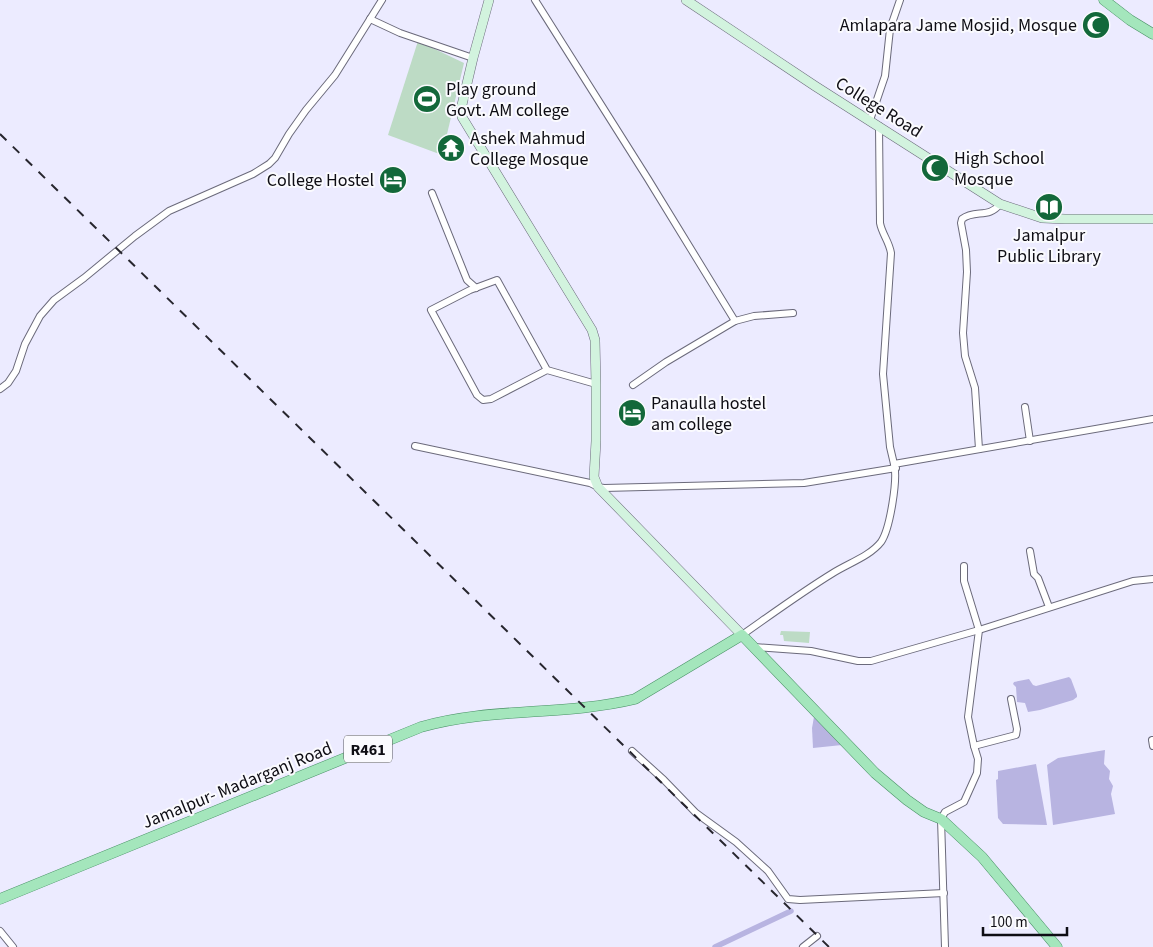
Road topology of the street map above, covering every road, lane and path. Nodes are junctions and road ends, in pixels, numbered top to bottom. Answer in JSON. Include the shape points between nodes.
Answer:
{"nodes":[{"id":1,"x":382,"y":0,"type":"edge"},
{"id":2,"x":489,"y":0,"type":"edge"},
{"id":3,"x":535,"y":0,"type":"edge"},
{"id":4,"x":686,"y":0,"type":"edge"},
{"id":5,"x":900,"y":0,"type":"edge"},
{"id":6,"x":1104,"y":0,"type":"edge"},
{"id":7,"x":370,"y":20,"type":"junction"},
{"id":8,"x":1153,"y":34,"type":"edge"},
{"id":9,"x":473,"y":58,"type":"junction"},
{"id":10,"x":870,"y":120,"type":"junction"},
{"id":11,"x":879,"y":126,"type":"junction"},
{"id":12,"x":432,"y":193,"type":"dead end"},
{"id":13,"x":1000,"y":204,"type":"junction"},
{"id":14,"x":1153,"y":219,"type":"edge"},
{"id":15,"x":467,"y":280,"type":"junction"},
{"id":16,"x":476,"y":288,"type":"junction"},
{"id":17,"x":464,"y":293,"type":"junction"},
{"id":18,"x":793,"y":313,"type":"dead end"},
{"id":19,"x":735,"y":321,"type":"junction"},
{"id":20,"x":547,"y":370,"type":"junction"},
{"id":21,"x":596,"y":384,"type":"junction"},
{"id":22,"x":633,"y":385,"type":"dead end"},
{"id":23,"x":0,"y":389,"type":"edge"},
{"id":24,"x":1025,"y":407,"type":"dead end"},
{"id":25,"x":1153,"y":419,"type":"edge"},
{"id":26,"x":1030,"y":440,"type":"junction"},
{"id":27,"x":415,"y":446,"type":"dead end"},
{"id":28,"x":980,"y":449,"type":"junction"},
{"id":29,"x":895,"y":466,"type":"junction"},
{"id":30,"x":598,"y":487,"type":"junction"},
{"id":31,"x":1030,"y":551,"type":"dead end"},
{"id":32,"x":964,"y":566,"type":"dead end"},
{"id":33,"x":1153,"y":579,"type":"edge"},
{"id":34,"x":1049,"y":607,"type":"junction"},
{"id":35,"x":980,"y":630,"type":"junction"},
{"id":36,"x":742,"y":635,"type":"junction"},
{"id":37,"x":754,"y":647,"type":"junction"},
{"id":38,"x":1011,"y":699,"type":"dead end"},
{"id":39,"x":974,"y":746,"type":"junction"},
{"id":40,"x":632,"y":751,"type":"dead end"},
{"id":41,"x":941,"y":819,"type":"junction"},
{"id":42,"x":944,"y":893,"type":"junction"},
{"id":43,"x":0,"y":899,"type":"edge"},
{"id":44,"x":0,"y":931,"type":"edge"},
{"id":45,"x":817,"y":936,"type":"dead end"},
{"id":46,"x":13,"y":947,"type":"edge"},
{"id":47,"x":803,"y":947,"type":"edge"},
{"id":48,"x":945,"y":947,"type":"edge"},
{"id":49,"x":1057,"y":947,"type":"edge"}],
"edges":[{"from":1,"to":7,"type":"street"},
{"from":2,"to":9,"type":"main road"},
{"from":3,"to":19,"type":"street"},
{"from":4,"to":10,"type":"main road","name":"College Road"},
{"from":5,"to":10,"type":"street","via":[[890,29],[885,76]]},
{"from":6,"to":8,"type":"main road"},
{"from":7,"to":9,"type":"street"},
{"from":7,"to":23,"type":"street","via":[[335,75],[269,164],[169,211],[54,300],[40,316],[25,344],[16,371]]},
{"from":9,"to":21,"type":"main road","via":[[462,117],[592,330]]},
{"from":10,"to":11,"type":"main road","name":"College Road"},
{"from":11,"to":13,"type":"main road","name":"College Road"},
{"from":11,"to":29,"type":"street","via":[[880,223],[891,252],[883,374],[890,447]]},
{"from":12,"to":15,"type":"street"},
{"from":13,"to":14,"type":"main road","name":"College Road","via":[[1042,218]]},
{"from":13,"to":28,"type":"street","via":[[994,211],[967,216],[961,223],[967,272],[963,341],[975,388]]},
{"from":15,"to":16,"type":"street"},
{"from":15,"to":17,"type":"street"},
{"from":16,"to":17,"type":"street"},
{"from":16,"to":20,"type":"street","via":[[497,280]]},
{"from":17,"to":20,"type":"street","via":[[431,310],[483,400]]},
{"from":18,"to":19,"type":"street"},
{"from":19,"to":22,"type":"street"},
{"from":20,"to":21,"type":"street"},
{"from":21,"to":30,"type":"main road","via":[[594,477]]},
{"from":24,"to":26,"type":"street"},
{"from":25,"to":26,"type":"street"},
{"from":26,"to":28,"type":"street"},
{"from":27,"to":30,"type":"street"},
{"from":28,"to":29,"type":"street"},
{"from":29,"to":30,"type":"street","via":[[804,483]]},
{"from":29,"to":36,"type":"street","via":[[890,518],[882,540],[873,550]]},
{"from":30,"to":36,"type":"main road"},
{"from":31,"to":34,"type":"street","via":[[1034,574]]},
{"from":32,"to":35,"type":"street","via":[[964,581]]},
{"from":33,"to":34,"type":"street","via":[[1133,581]]},
{"from":34,"to":35,"type":"street"},
{"from":35,"to":37,"type":"street","via":[[871,661],[812,651]]},
{"from":35,"to":39,"type":"street","via":[[968,717]]},
{"from":36,"to":37,"type":"main road"},
{"from":36,"to":43,"type":"main road","name":"Jamalpur- Madarganj Road","number":"R461","via":[[635,699],[568,709],[445,720],[421,727]]},
{"from":37,"to":41,"type":"main road","via":[[875,772],[918,808]]},
{"from":38,"to":39,"type":"street","via":[[1016,734]]},
{"from":39,"to":41,"type":"street","via":[[978,758],[977,773],[969,792],[964,802],[945,812]]},
{"from":40,"to":42,"type":"street","via":[[696,813],[736,842],[768,871],[788,899]]},
{"from":41,"to":42,"type":"street"},
{"from":41,"to":49,"type":"main road","via":[[982,857]]},
{"from":42,"to":48,"type":"street"},
{"from":44,"to":46,"type":"street"},
{"from":45,"to":47,"type":"street"}]}
